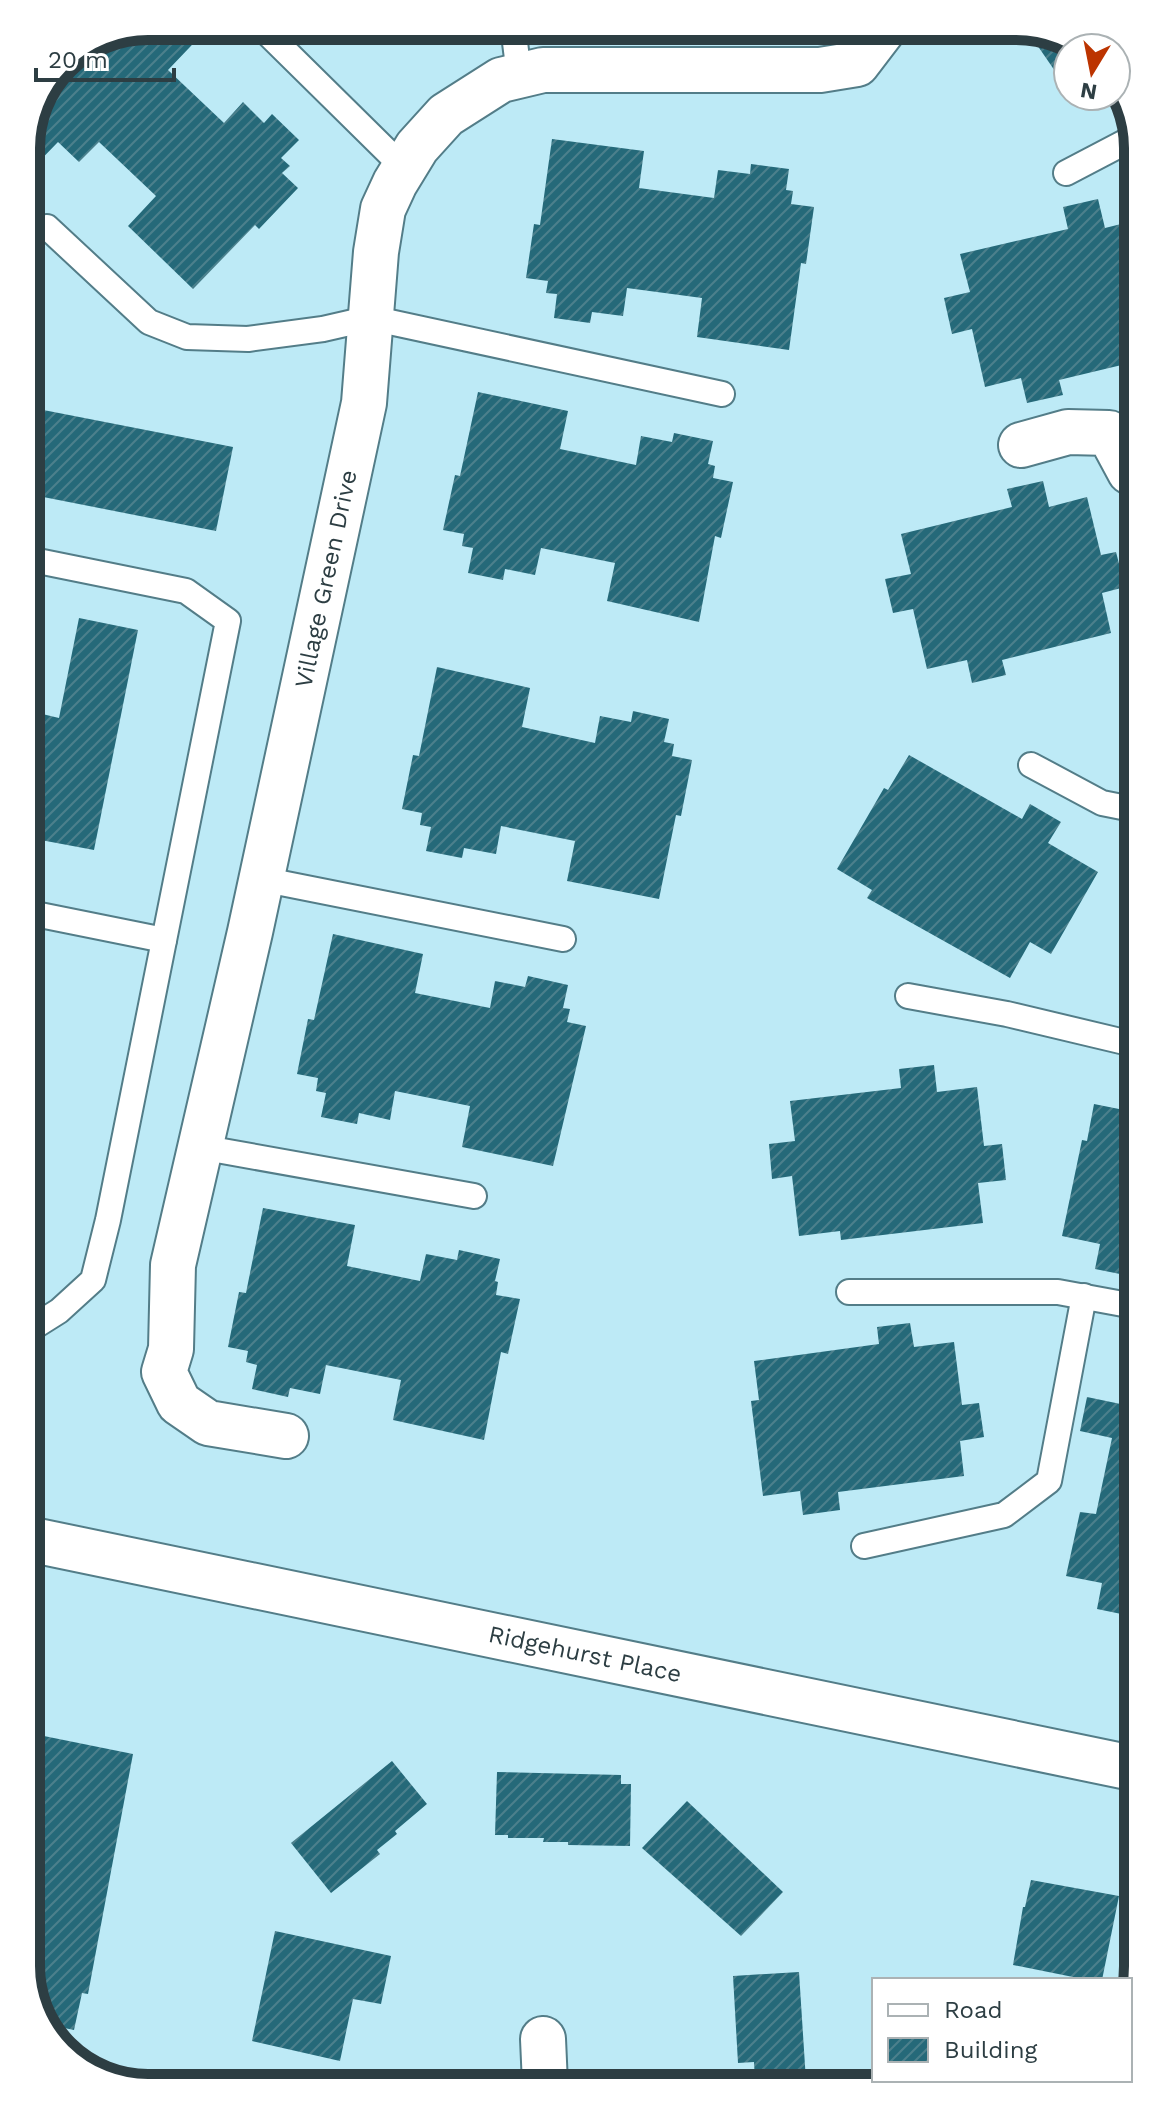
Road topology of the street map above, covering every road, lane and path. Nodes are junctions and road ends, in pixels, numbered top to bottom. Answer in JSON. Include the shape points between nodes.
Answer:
{"nodes":[{"id":1,"x":274,"y":40,"type":"edge"},
{"id":2,"x":515,"y":40,"type":"edge"},
{"id":3,"x":875,"y":40,"type":"edge"},
{"id":4,"x":519,"y":75,"type":"junction"},
{"id":5,"x":1124,"y":143,"type":"edge"},
{"id":6,"x":404,"y":168,"type":"junction"},
{"id":7,"x":1066,"y":173,"type":"dead end"},
{"id":8,"x":47,"y":227,"type":"dead end"},
{"id":9,"x":371,"y":318,"type":"junction"},
{"id":10,"x":722,"y":394,"type":"dead end"},
{"id":11,"x":1021,"y":445,"type":"dead end"},
{"id":12,"x":1124,"y":461,"type":"edge"},
{"id":13,"x":40,"y":561,"type":"edge"},
{"id":14,"x":1031,"y":765,"type":"dead end"},
{"id":15,"x":1124,"y":807,"type":"edge"},
{"id":16,"x":261,"y":879,"type":"junction"},
{"id":17,"x":40,"y":915,"type":"edge"},
{"id":18,"x":563,"y":939,"type":"dead end"},
{"id":19,"x":164,"y":940,"type":"junction"},
{"id":20,"x":908,"y":996,"type":"dead end"},
{"id":21,"x":1124,"y":1042,"type":"edge"},
{"id":22,"x":200,"y":1147,"type":"junction"},
{"id":23,"x":474,"y":1196,"type":"dead end"},
{"id":24,"x":849,"y":1292,"type":"dead end"},
{"id":25,"x":1084,"y":1296,"type":"junction"},
{"id":26,"x":1124,"y":1304,"type":"edge"},
{"id":27,"x":40,"y":1320,"type":"edge"},
{"id":28,"x":286,"y":1436,"type":"dead end"},
{"id":29,"x":40,"y":1541,"type":"edge"},
{"id":30,"x":864,"y":1546,"type":"dead end"},
{"id":31,"x":1124,"y":1766,"type":"edge"},
{"id":32,"x":543,"y":2039,"type":"dead end"},
{"id":33,"x":545,"y":2074,"type":"edge"}],
"edges":[{"from":1,"to":6,"type":"lane"},
{"from":2,"to":4,"type":"lane"},
{"from":3,"to":4,"type":"street","name":"Village Green Drive","via":[[857,64],[820,70],[543,70]]},
{"from":4,"to":6,"type":"street","name":"Village Green Drive","via":[[501,80],[446,115]]},
{"from":5,"to":7,"type":"lane"},
{"from":6,"to":9,"type":"street","name":"Village Green Drive","via":[[383,209]]},
{"from":8,"to":9,"type":"lane","via":[[149,322],[187,337],[248,339]]},
{"from":9,"to":10,"type":"lane"},
{"from":9,"to":16,"type":"street","name":"Village Green Drive","via":[[364,403]]},
{"from":11,"to":12,"type":"street","via":[[1068,432],[1109,433]]},
{"from":13,"to":19,"type":"lane","via":[[186,591],[228,621]]},
{"from":14,"to":15,"type":"lane","via":[[1102,803]]},
{"from":16,"to":18,"type":"lane"},
{"from":16,"to":22,"type":"street","name":"Village Green Drive"},
{"from":17,"to":19,"type":"lane"},
{"from":19,"to":27,"type":"lane","via":[[93,1280],[59,1311]]},
{"from":20,"to":21,"type":"lane"},
{"from":22,"to":23,"type":"lane"},
{"from":22,"to":28,"type":"street","name":"Village Green Drive","via":[[173,1265],[171,1349],[164,1372],[179,1403],[208,1423]]},
{"from":24,"to":25,"type":"lane"},
{"from":25,"to":26,"type":"lane"},
{"from":25,"to":30,"type":"lane","via":[[1049,1481],[1004,1515]]},
{"from":29,"to":31,"type":"street","name":"Ridgehurst Place"},
{"from":32,"to":33,"type":"street"}]}
